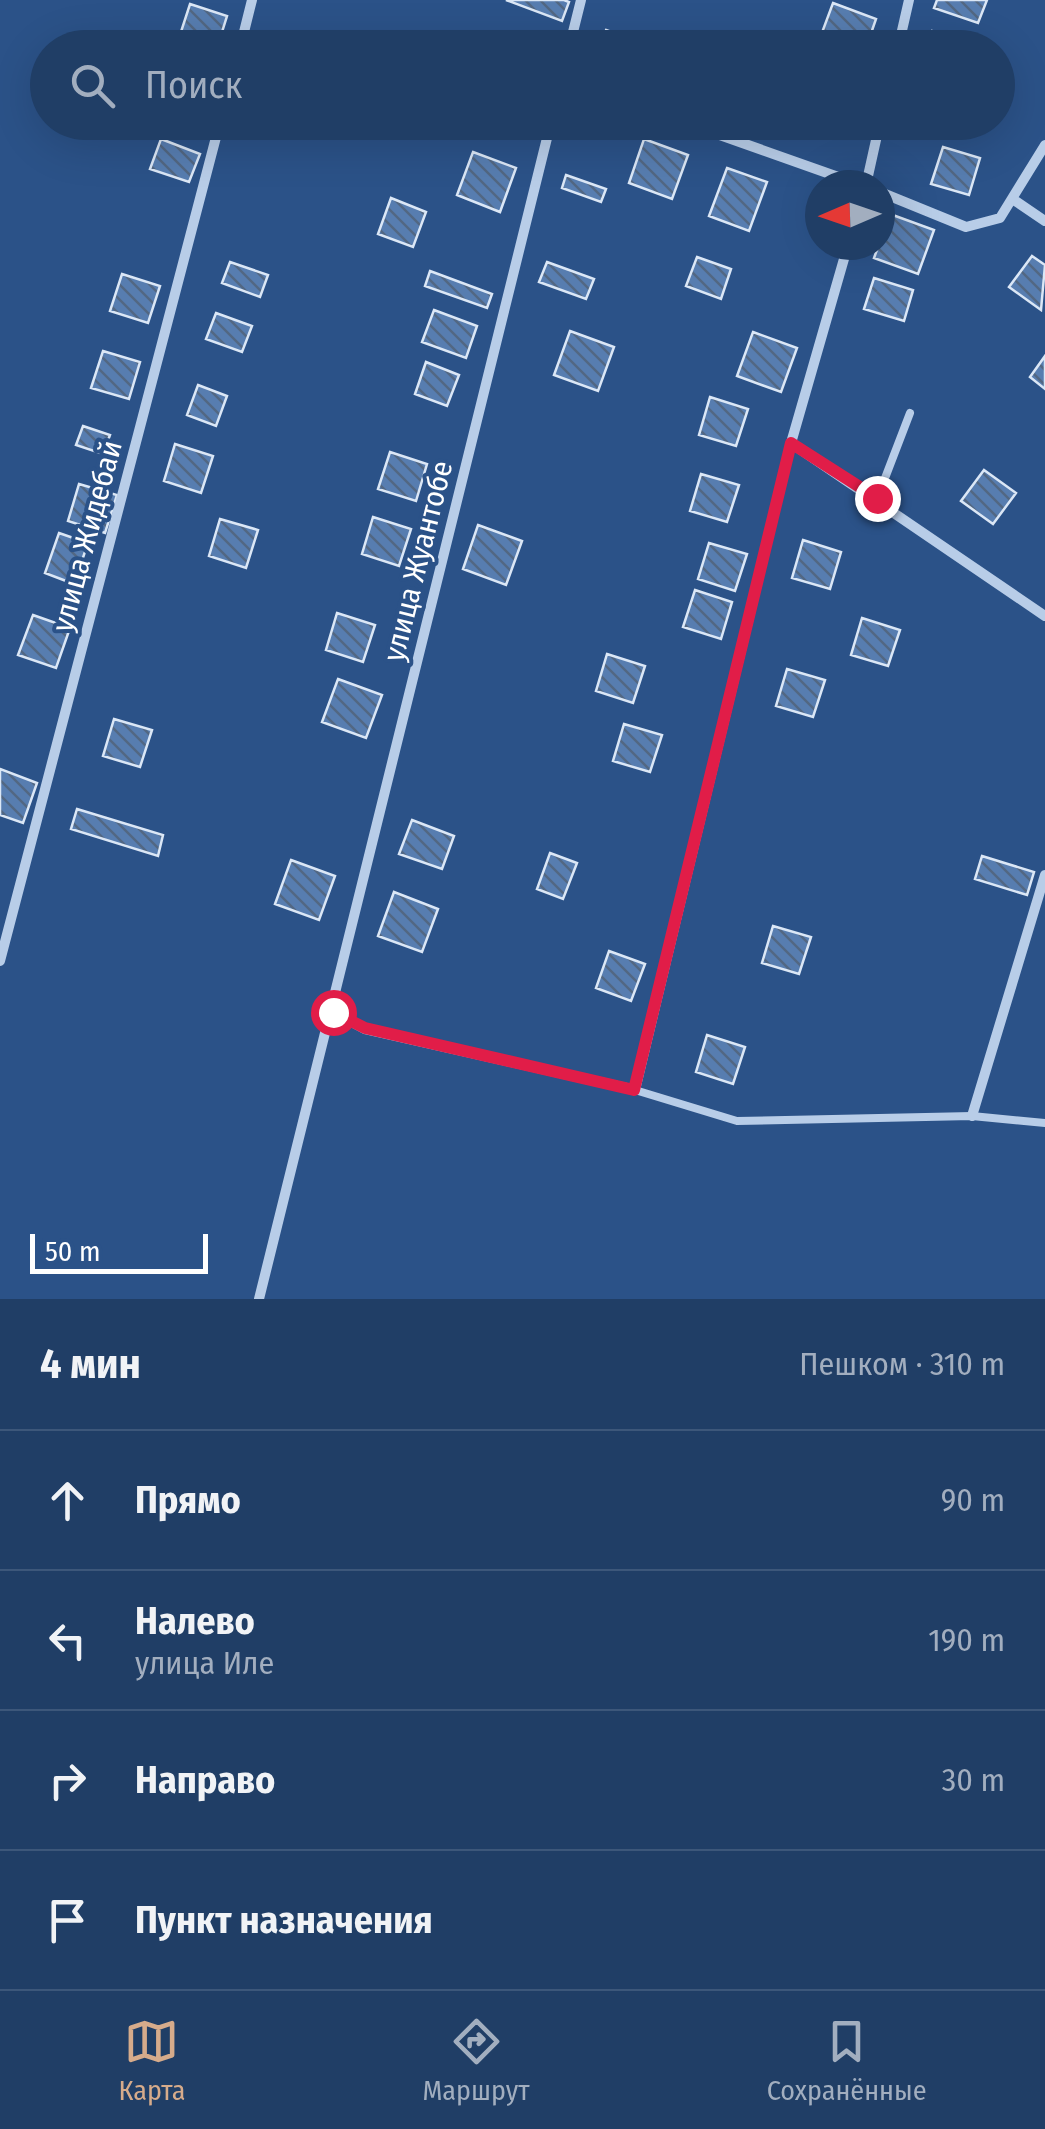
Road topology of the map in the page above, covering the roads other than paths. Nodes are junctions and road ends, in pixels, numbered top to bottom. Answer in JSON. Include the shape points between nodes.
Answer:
{"nodes":[{"id":1,"x":252,"y":0,"type":"edge"},
{"id":2,"x":581,"y":0,"type":"edge"},
{"id":3,"x":909,"y":0,"type":"edge"},
{"id":4,"x":244,"y":30,"type":"edge"},
{"id":5,"x":574,"y":30,"type":"edge"},
{"id":6,"x":902,"y":30,"type":"edge"},
{"id":7,"x":215,"y":140,"type":"edge"},
{"id":8,"x":547,"y":140,"type":"edge"},
{"id":9,"x":735,"y":140,"type":"edge"},
{"id":10,"x":875,"y":140,"type":"edge"},
{"id":11,"x":1045,"y":145,"type":"edge"},
{"id":12,"x":820,"y":170,"type":"edge"},
{"id":13,"x":867,"y":170,"type":"edge"},
{"id":14,"x":895,"y":198,"type":"edge"},
{"id":15,"x":1014,"y":200,"type":"junction"},
{"id":16,"x":1045,"y":221,"type":"edge"},
{"id":17,"x":844,"y":260,"type":"edge"},
{"id":18,"x":910,"y":414,"type":"dead end"},
{"id":19,"x":791,"y":443,"type":"junction"},
{"id":20,"x":877,"y":498,"type":"junction"},
{"id":21,"x":1045,"y":616,"type":"edge"},
{"id":22,"x":1045,"y":876,"type":"edge"},
{"id":23,"x":0,"y":960,"type":"edge"},
{"id":24,"x":333,"y":1012,"type":"junction"},
{"id":25,"x":634,"y":1090,"type":"junction"},
{"id":26,"x":972,"y":1116,"type":"junction"},
{"id":27,"x":1045,"y":1123,"type":"edge"},
{"id":28,"x":259,"y":1299,"type":"edge"}],
"edges":[{"from":1,"to":4,"type":"street"},
{"from":2,"to":5,"type":"street"},
{"from":3,"to":6,"type":"street"},
{"from":7,"to":23,"type":"street","name":"улица Жидебай"},
{"from":8,"to":24,"type":"street","name":"улица Жуантобе"},
{"from":9,"to":12,"type":"street"},
{"from":10,"to":13,"type":"street"},
{"from":11,"to":15,"type":"street"},
{"from":14,"to":15,"type":"street","via":[[966,227],[1000,218]]},
{"from":15,"to":16,"type":"street"},
{"from":17,"to":19,"type":"street"},
{"from":18,"to":20,"type":"lane"},
{"from":19,"to":20,"type":"street"},
{"from":19,"to":25,"type":"street"},
{"from":20,"to":21,"type":"street"},
{"from":22,"to":26,"type":"street"},
{"from":24,"to":25,"type":"street","via":[[365,1028]]},
{"from":24,"to":28,"type":"street","name":"улица Жуантобе"},
{"from":25,"to":26,"type":"lane","via":[[738,1121]]},
{"from":26,"to":27,"type":"lane"}]}
